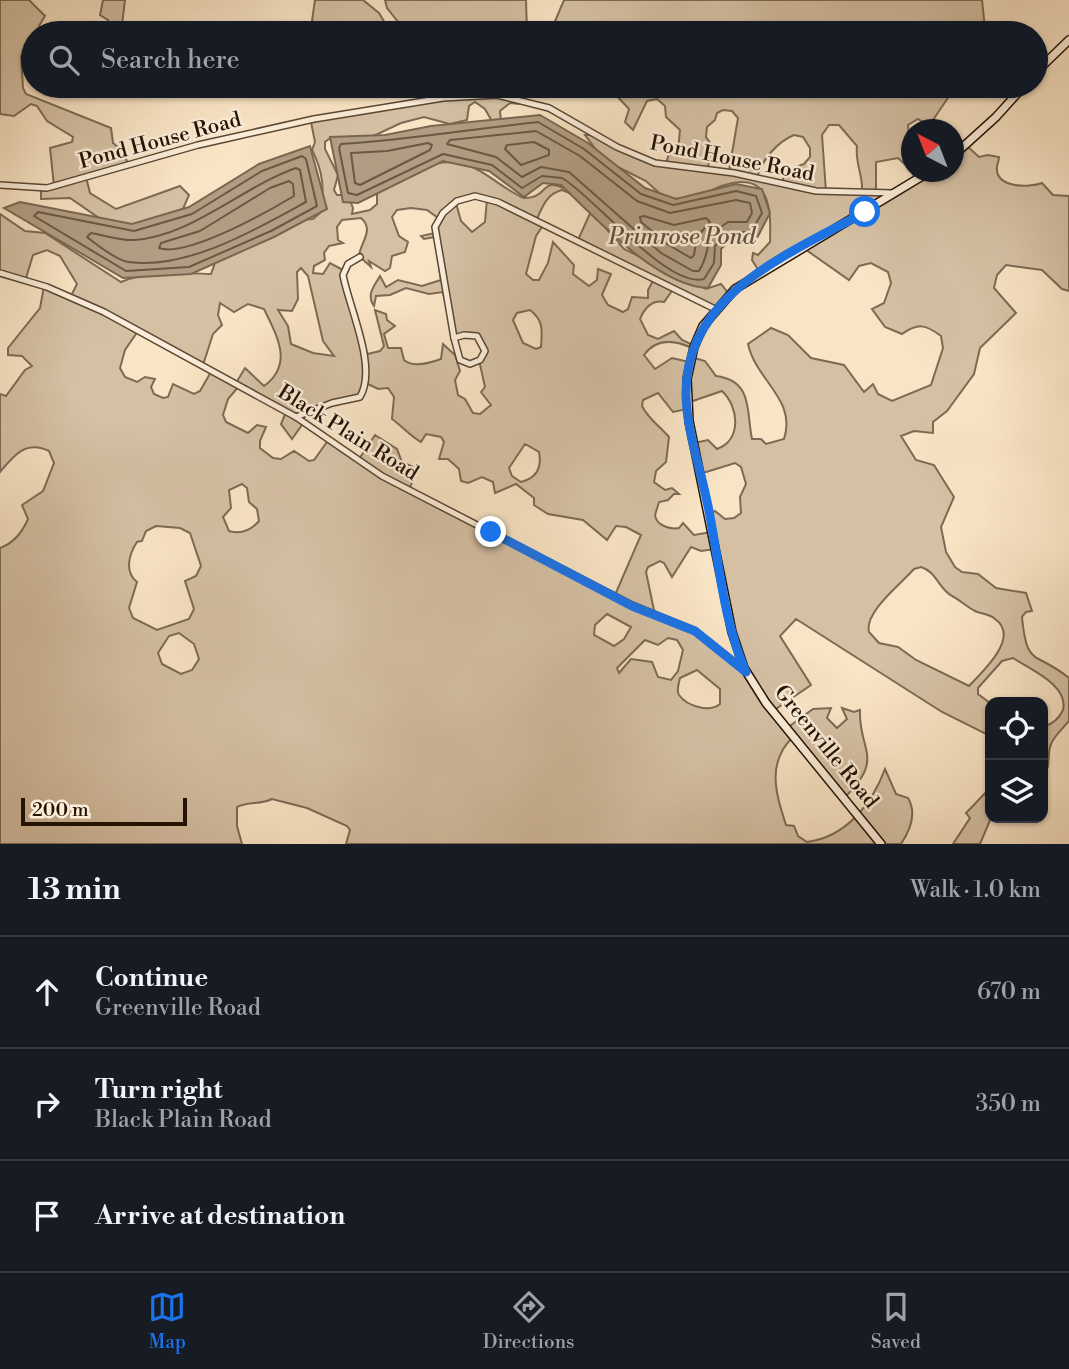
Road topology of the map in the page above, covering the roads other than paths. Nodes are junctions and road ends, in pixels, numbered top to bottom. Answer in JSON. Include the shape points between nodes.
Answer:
{"nodes":[{"id":1,"x":1069,"y":40,"type":"edge"},
{"id":2,"x":1048,"y":60,"type":"edge"},
{"id":3,"x":443,"y":98,"type":"edge"},
{"id":4,"x":509,"y":98,"type":"edge"},
{"id":5,"x":1013,"y":98,"type":"edge"},
{"id":6,"x":964,"y":146,"type":"edge"},
{"id":7,"x":913,"y":182,"type":"edge"},
{"id":8,"x":0,"y":185,"type":"edge"},
{"id":9,"x":896,"y":193,"type":"junction"},
{"id":10,"x":360,"y":257,"type":"dead end"},
{"id":11,"x":0,"y":273,"type":"edge"},
{"id":12,"x":715,"y":310,"type":"junction"},
{"id":13,"x":454,"y":338,"type":"junction"},
{"id":14,"x":296,"y":416,"type":"junction"},
{"id":15,"x":746,"y":672,"type":"junction"},
{"id":16,"x":881,"y":844,"type":"edge"}],
"edges":[{"from":1,"to":2,"type":"main road"},
{"from":3,"to":8,"type":"street","name":"Pond House Road","via":[[314,119],[198,145],[47,188]]},
{"from":4,"to":9,"type":"street","name":"Pond House Road","via":[[550,108],[655,163],[734,173],[816,191]]},
{"from":5,"to":6,"type":"main road"},
{"from":7,"to":9,"type":"main road","name":"Greenville Road"},
{"from":9,"to":12,"type":"main road","name":"Greenville Road","via":[[751,277]]},
{"from":10,"to":14,"type":"street","via":[[348,264],[343,275],[366,368],[366,386],[360,397]]},
{"from":11,"to":14,"type":"street","name":"Black Plain Road","via":[[85,302]]},
{"from":12,"to":13,"type":"street","via":[[522,213],[475,196],[457,201],[435,227]]},
{"from":12,"to":15,"type":"main road","name":"Greenville Road","via":[[694,347],[686,398],[732,632]]},
{"from":13,"to":13,"type":"street","via":[[460,359],[470,364],[482,358],[485,348],[477,336]]},
{"from":14,"to":15,"type":"street","name":"Black Plain Road","via":[[382,476],[632,606],[695,631]]},
{"from":15,"to":16,"type":"main road","name":"Greenville Road"}]}
